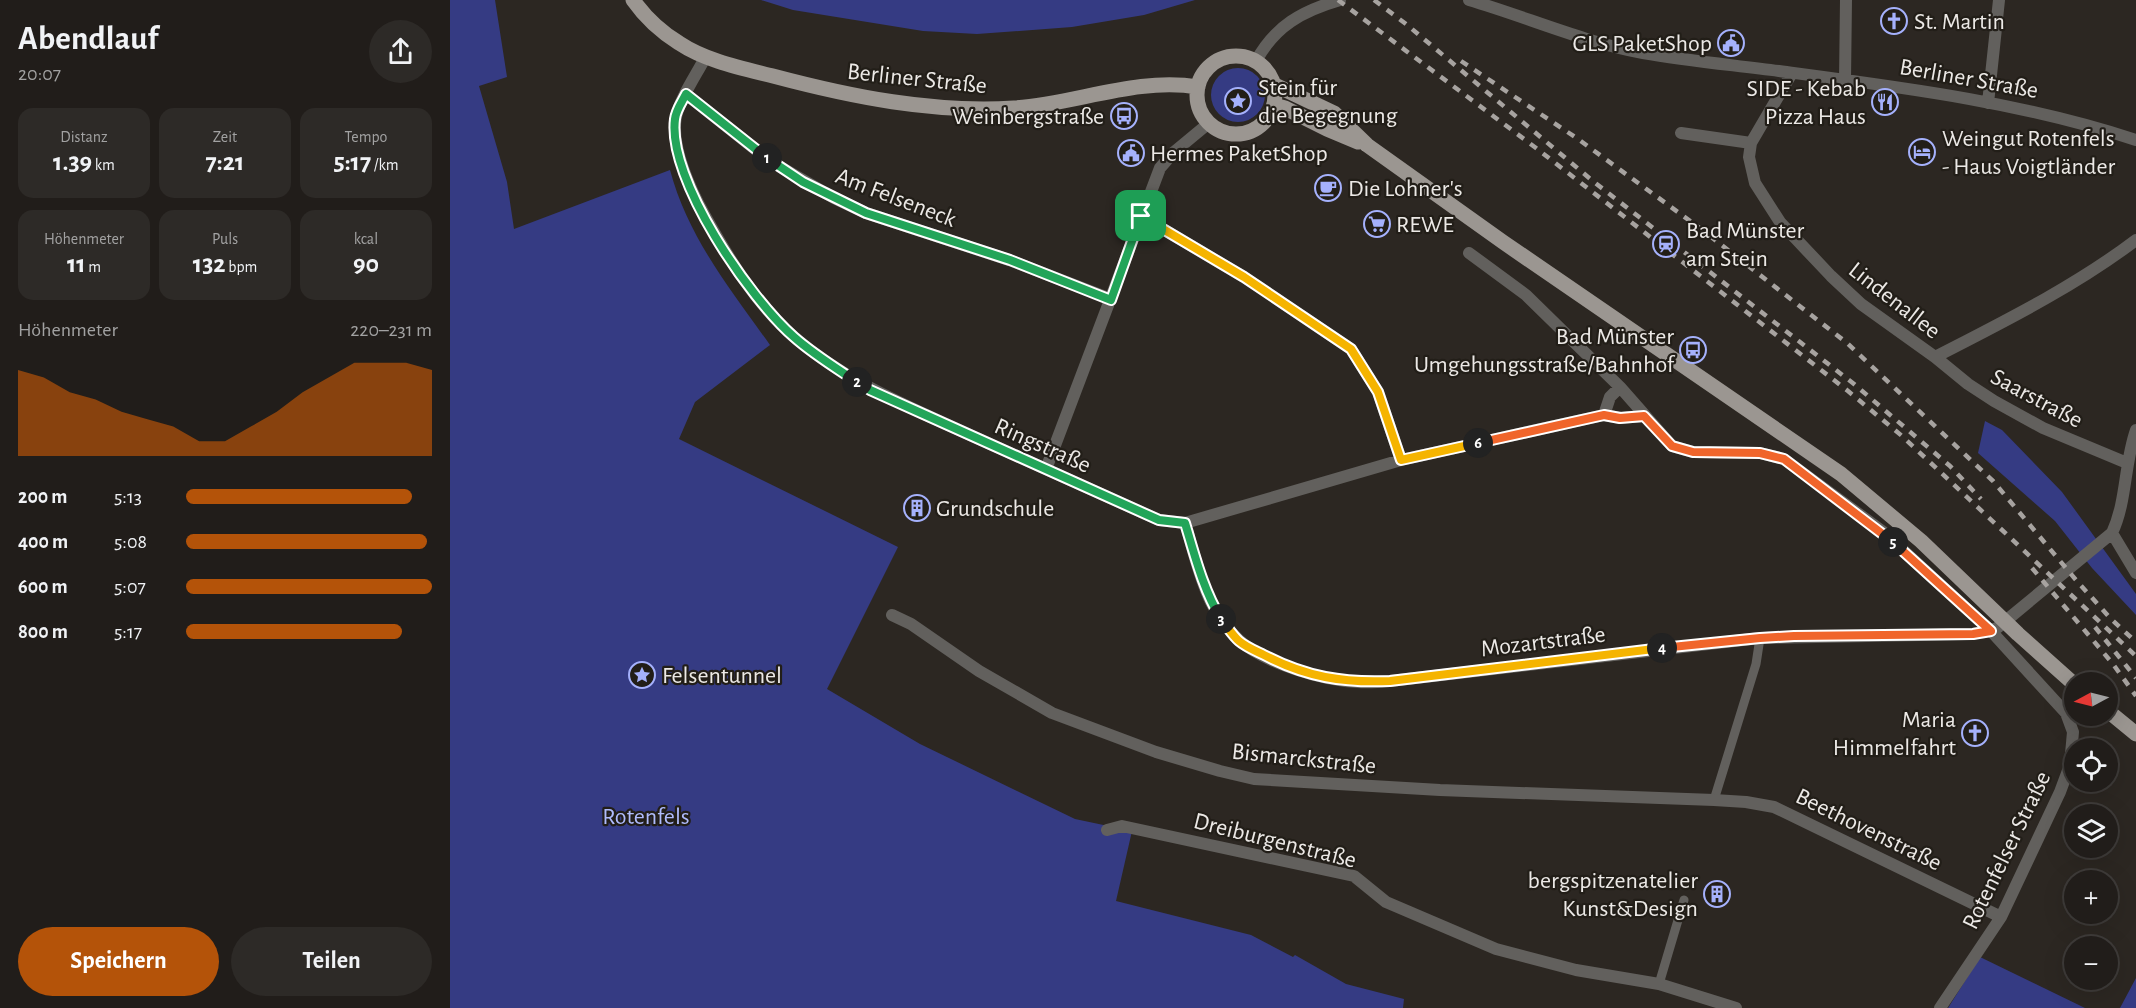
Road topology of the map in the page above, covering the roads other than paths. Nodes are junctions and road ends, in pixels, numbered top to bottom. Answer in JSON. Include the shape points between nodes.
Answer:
{"nodes":[{"id":1,"x":633,"y":0,"type":"edge"},
{"id":2,"x":1340,"y":0,"type":"edge"},
{"id":3,"x":1469,"y":0,"type":"edge"},
{"id":4,"x":1846,"y":0,"type":"edge"},
{"id":5,"x":1999,"y":0,"type":"edge"},
{"id":6,"x":706,"y":57,"type":"junction"},
{"id":7,"x":1256,"y":61,"type":"junction"},
{"id":8,"x":1792,"y":73,"type":"junction"},
{"id":9,"x":1845,"y":80,"type":"junction"},
{"id":10,"x":1275,"y":86,"type":"junction"},
{"id":11,"x":1198,"y":87,"type":"junction"},
{"id":12,"x":686,"y":94,"type":"junction"},
{"id":13,"x":1988,"y":103,"type":"junction"},
{"id":14,"x":1274,"y":105,"type":"junction"},
{"id":15,"x":1209,"y":123,"type":"junction"},
{"id":16,"x":1681,"y":133,"type":"dead end"},
{"id":17,"x":2136,"y":141,"type":"edge"},
{"id":18,"x":1751,"y":143,"type":"junction"},
{"id":19,"x":1367,"y":145,"type":"junction"},
{"id":20,"x":1141,"y":216,"type":"junction"},
{"id":21,"x":2136,"y":240,"type":"edge"},
{"id":22,"x":1469,"y":253,"type":"dead end"},
{"id":23,"x":1111,"y":300,"type":"junction"},
{"id":24,"x":1935,"y":357,"type":"junction"},
{"id":25,"x":1620,"y":387,"type":"junction"},
{"id":26,"x":1604,"y":415,"type":"junction"},
{"id":27,"x":1644,"y":416,"type":"junction"},
{"id":28,"x":2136,"y":430,"type":"edge"},
{"id":29,"x":2133,"y":448,"type":"edge"},
{"id":30,"x":1401,"y":460,"type":"junction"},
{"id":31,"x":2127,"y":463,"type":"junction"},
{"id":32,"x":1046,"y":469,"type":"junction"},
{"id":33,"x":1185,"y":523,"type":"junction"},
{"id":34,"x":2112,"y":533,"type":"junction"},
{"id":35,"x":2136,"y":573,"type":"edge"},
{"id":36,"x":892,"y":615,"type":"dead end"},
{"id":37,"x":1994,"y":630,"type":"junction"},
{"id":38,"x":1760,"y":638,"type":"junction"},
{"id":39,"x":2064,"y":675,"type":"edge"},
{"id":40,"x":2118,"y":719,"type":"edge"},
{"id":41,"x":2136,"y":734,"type":"edge"},
{"id":42,"x":1713,"y":800,"type":"junction"},
{"id":43,"x":1107,"y":830,"type":"dead end"},
{"id":44,"x":1684,"y":900,"type":"dead end"},
{"id":45,"x":2001,"y":917,"type":"junction"},
{"id":46,"x":1659,"y":984,"type":"junction"},
{"id":47,"x":1736,"y":1008,"type":"edge"},
{"id":48,"x":1940,"y":1008,"type":"edge"}],
"edges":[{"from":1,"to":6,"type":"main road","name":"Berliner Straße","via":[[666,34]]},
{"from":2,"to":7,"type":"street","via":[[1313,10],[1274,33]]},
{"from":3,"to":8,"type":"street","name":"Berliner Straße","via":[[1607,46]]},
{"from":4,"to":9,"type":"street"},
{"from":5,"to":13,"type":"street"},
{"from":6,"to":11,"type":"main road","name":"Berliner Straße","via":[[833,92],[942,108],[1016,108],[1121,89]]},
{"from":6,"to":12,"type":"street","name":"Ringstraße"},
{"from":7,"to":10,"type":"main road","via":[[1269,72]]},
{"from":7,"to":11,"type":"main road","via":[[1238,56],[1220,59],[1206,70]]},
{"from":8,"to":9,"type":"street","name":"Berliner Straße"},
{"from":8,"to":18,"type":"street"},
{"from":9,"to":13,"type":"street","name":"Berliner Straße"},
{"from":10,"to":14,"type":"main road"},
{"from":10,"to":19,"type":"main road","via":[[1334,113]]},
{"from":11,"to":15,"type":"main road","via":[[1199,106]]},
{"from":12,"to":23,"type":"street","name":"Am Felseneck","via":[[770,161],[834,198],[866,213],[1010,260]]},
{"from":12,"to":32,"type":"street","name":"Ringstraße","via":[[675,118],[675,131],[689,183],[732,263],[782,325],[870,390]]},
{"from":13,"to":17,"type":"street","name":"Berliner Straße","via":[[2086,124]]},
{"from":14,"to":15,"type":"main road","via":[[1263,123],[1247,133],[1227,133]]},
{"from":14,"to":19,"type":"main road"},
{"from":15,"to":20,"type":"street","via":[[1164,161]]},
{"from":16,"to":18,"type":"street"},
{"from":18,"to":24,"type":"street","name":"Lindenallee","via":[[1749,157],[1755,183],[1780,222],[1860,304]]},
{"from":19,"to":39,"type":"main road","via":[[1841,474],[1921,541]]},
{"from":20,"to":23,"type":"street"},
{"from":20,"to":30,"type":"street","via":[[1244,277],[1351,349],[1378,392]]},
{"from":21,"to":24,"type":"street","name":"Lindenallee","via":[[2075,281]]},
{"from":22,"to":25,"type":"street","name":"Rotenfelser Straße","via":[[1526,295]]},
{"from":23,"to":32,"type":"street"},
{"from":24,"to":31,"type":"street","name":"Saarstraße","via":[[1994,401],[2065,438]]},
{"from":25,"to":26,"type":"street","via":[[1610,397]]},
{"from":25,"to":27,"type":"street","name":"Rotenfelser Straße"},
{"from":26,"to":27,"type":"street","name":"Ringstraße"},
{"from":26,"to":30,"type":"street","name":"Ringstraße"},
{"from":27,"to":37,"type":"street","name":"Rotenfelser Straße","via":[[1672,446],[1693,452],[1760,453],[1784,459],[1882,531]]},
{"from":28,"to":29,"type":"street"},
{"from":29,"to":31,"type":"street"},
{"from":30,"to":33,"type":"street","name":"Ringstraße"},
{"from":31,"to":34,"type":"street","via":[[2119,518]]},
{"from":32,"to":33,"type":"street","name":"Ringstraße","via":[[1159,520]]},
{"from":33,"to":38,"type":"street","name":"Mozartstraße","via":[[1211,602],[1239,640],[1303,672],[1330,679],[1390,681]]},
{"from":34,"to":35,"type":"street"},
{"from":34,"to":37,"type":"street"},
{"from":36,"to":42,"type":"street","name":"Bismarckstraße","via":[[1052,713],[1156,752],[1254,779]]},
{"from":37,"to":38,"type":"street","name":"Mozartstraße","via":[[1954,635]]},
{"from":37,"to":45,"type":"street","name":"Rotenfelser Straße","via":[[2026,672],[2060,705],[2073,732],[2070,765],[2060,792]]},
{"from":38,"to":42,"type":"street","via":[[1756,664]]},
{"from":40,"to":41,"type":"main road"},
{"from":42,"to":45,"type":"street","name":"Beethovenstraße","via":[[1774,807]]},
{"from":43,"to":46,"type":"street","name":"Dreiburgenstraße","via":[[1122,826],[1354,876],[1386,902],[1496,948],[1576,970]]},
{"from":44,"to":46,"type":"street"},
{"from":45,"to":48,"type":"street","name":"Rotenfelser Straße"},
{"from":46,"to":47,"type":"street","name":"Dreiburgenstraße"}]}
